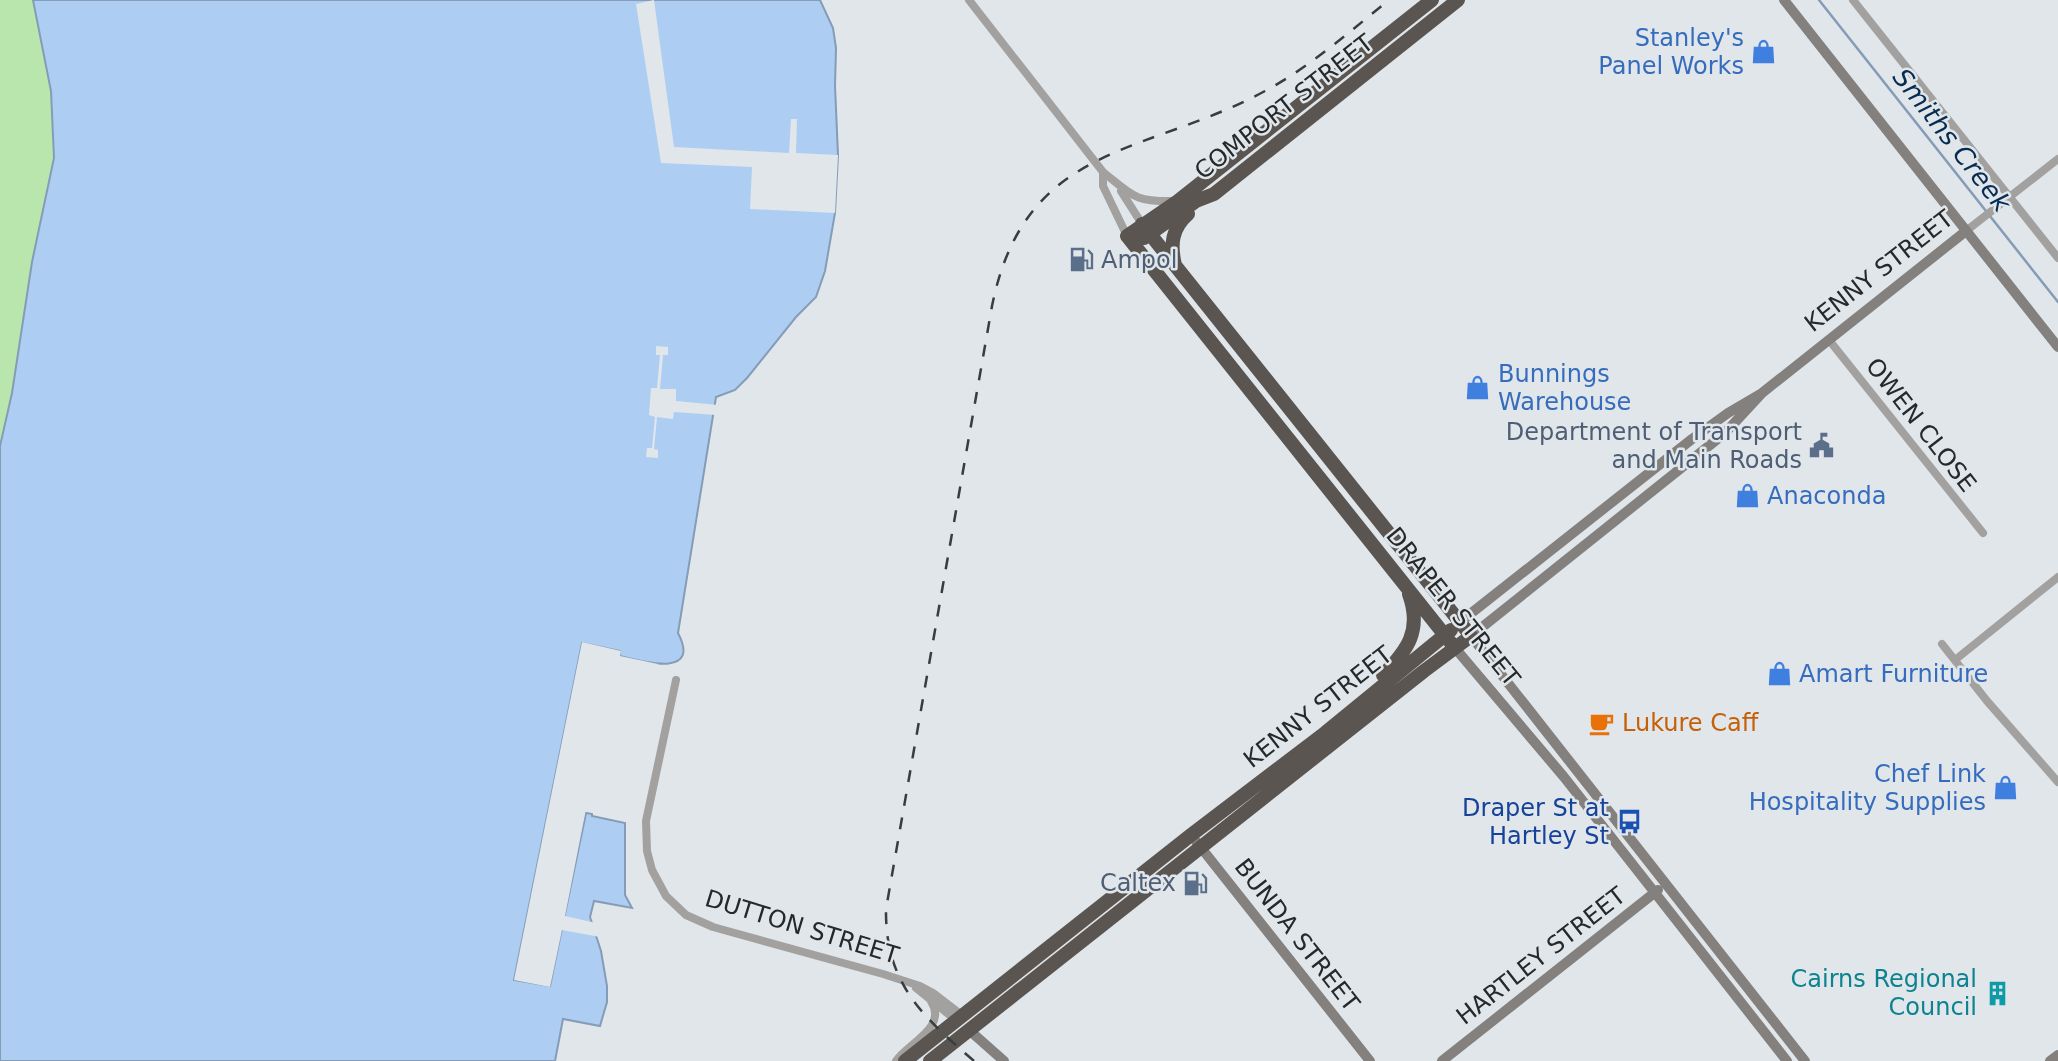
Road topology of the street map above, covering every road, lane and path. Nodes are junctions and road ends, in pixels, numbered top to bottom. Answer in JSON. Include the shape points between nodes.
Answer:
{"nodes":[{"id":1,"x":969,"y":0,"type":"edge"},
{"id":2,"x":1432,"y":0,"type":"edge"},
{"id":3,"x":1458,"y":0,"type":"edge"},
{"id":4,"x":1784,"y":0,"type":"edge"},
{"id":5,"x":1853,"y":0,"type":"edge"},
{"id":6,"x":2058,"y":159,"type":"edge"},
{"id":7,"x":1103,"y":172,"type":"junction"},
{"id":8,"x":1116,"y":182,"type":"junction"},
{"id":9,"x":1214,"y":194,"type":"junction"},
{"id":10,"x":2010,"y":197,"type":"junction"},
{"id":11,"x":1178,"y":201,"type":"junction"},
{"id":12,"x":1146,"y":229,"type":"junction"},
{"id":13,"x":1966,"y":231,"type":"junction"},
{"id":14,"x":1131,"y":240,"type":"junction"},
{"id":15,"x":2058,"y":258,"type":"edge"},
{"id":16,"x":1175,"y":266,"type":"junction"},
{"id":17,"x":1829,"y":340,"type":"junction"},
{"id":18,"x":2058,"y":346,"type":"edge"},
{"id":19,"x":1762,"y":393,"type":"junction"},
{"id":20,"x":1983,"y":533,"type":"dead end"},
{"id":21,"x":2058,"y":577,"type":"edge"},
{"id":22,"x":1406,"y":587,"type":"junction"},
{"id":23,"x":1460,"y":622,"type":"junction"},
{"id":24,"x":1445,"y":635,"type":"junction"},
{"id":25,"x":1471,"y":636,"type":"junction"},
{"id":26,"x":1942,"y":644,"type":"dead end"},
{"id":27,"x":1455,"y":648,"type":"junction"},
{"id":28,"x":1955,"y":660,"type":"junction"},
{"id":29,"x":676,"y":680,"type":"dead end"},
{"id":30,"x":1325,"y":733,"type":"junction"},
{"id":31,"x":2058,"y":782,"type":"edge"},
{"id":32,"x":1196,"y":841,"type":"junction"},
{"id":33,"x":1666,"y":884,"type":"junction"},
{"id":34,"x":1654,"y":893,"type":"junction"},
{"id":35,"x":904,"y":981,"type":"junction"},
{"id":36,"x":931,"y":1001,"type":"junction"},
{"id":37,"x":960,"y":1018,"type":"junction"},
{"id":38,"x":969,"y":1030,"type":"junction"},
{"id":39,"x":2058,"y":1055,"type":"edge"},
{"id":40,"x":896,"y":1061,"type":"edge"},
{"id":41,"x":905,"y":1061,"type":"edge"},
{"id":42,"x":930,"y":1061,"type":"edge"},
{"id":43,"x":1004,"y":1061,"type":"edge"},
{"id":44,"x":1370,"y":1061,"type":"edge"},
{"id":45,"x":1442,"y":1061,"type":"edge"},
{"id":46,"x":1787,"y":1061,"type":"edge"},
{"id":47,"x":1805,"y":1061,"type":"edge"},
{"id":48,"x":2050,"y":1061,"type":"edge"}],
"edges":[{"from":1,"to":7,"type":"street","name":"DRAPER STREET"},
{"from":2,"to":11,"type":"highway","name":"COMPORT STREET"},
{"from":3,"to":9,"type":"highway","name":"COMPORT STREET"},
{"from":4,"to":13,"type":"street"},
{"from":5,"to":10,"type":"street"},
{"from":6,"to":10,"type":"street","name":"KENNY STREET"},
{"from":7,"to":8,"type":"street","name":"DRAPER STREET"},
{"from":7,"to":14,"type":"street","name":"DRAPER STREET","via":[[1103,186]]},
{"from":8,"to":11,"type":"street","name":"DRAPER STREET","via":[[1137,198]]},
{"from":8,"to":12,"type":"street","name":"DRAPER STREET"},
{"from":9,"to":12,"type":"highway","name":"COMPORT STREET"},
{"from":9,"to":16,"type":"highway","via":[[1178,223],[1172,241]]},
{"from":10,"to":13,"type":"street","name":"KENNY STREET"},
{"from":10,"to":15,"type":"street"},
{"from":11,"to":12,"type":"highway","name":"COMPORT STREET"},
{"from":12,"to":14,"type":"highway","name":"COMPORT STREET"},
{"from":12,"to":16,"type":"highway","name":"DRAPER STREET"},
{"from":13,"to":17,"type":"street","name":"KENNY STREET"},
{"from":13,"to":18,"type":"street"},
{"from":14,"to":22,"type":"highway","name":"DRAPER STREET"},
{"from":16,"to":23,"type":"highway","name":"DRAPER STREET"},
{"from":17,"to":19,"type":"street","name":"KENNY STREET"},
{"from":17,"to":20,"type":"street","name":"OWEN CLOSE"},
{"from":19,"to":23,"type":"street","name":"KENNY STREET","via":[[1692,439]]},
{"from":19,"to":25,"type":"street","name":"KENNY STREET","via":[[1725,433]]},
{"from":21,"to":28,"type":"street"},
{"from":22,"to":24,"type":"highway","name":"DRAPER STREET"},
{"from":22,"to":30,"type":"highway","via":[[1414,624],[1408,647]]},
{"from":23,"to":24,"type":"highway","name":"KENNY STREET"},
{"from":23,"to":25,"type":"highway","name":"DRAPER STREET"},
{"from":24,"to":27,"type":"highway","name":"DRAPER STREET"},
{"from":24,"to":30,"type":"highway","name":"KENNY STREET"},
{"from":25,"to":27,"type":"highway","name":"KENNY STREET"},
{"from":25,"to":33,"type":"street","name":"DRAPER STREET"},
{"from":26,"to":28,"type":"street"},
{"from":27,"to":32,"type":"highway","name":"KENNY STREET"},
{"from":27,"to":34,"type":"street","name":"DRAPER STREET"},
{"from":28,"to":31,"type":"street"},
{"from":29,"to":35,"type":"street","name":"DUTTON STREET","via":[[646,821],[650,860],[666,896],[686,915],[713,928]]},
{"from":30,"to":32,"type":"highway","name":"KENNY STREET"},
{"from":32,"to":37,"type":"highway","name":"KENNY STREET"},
{"from":32,"to":38,"type":"highway","name":"KENNY STREET"},
{"from":32,"to":44,"type":"street","name":"BUNDA STREET"},
{"from":33,"to":34,"type":"street","name":"HARTLEY STREET"},
{"from":33,"to":47,"type":"street","name":"DRAPER STREET"},
{"from":34,"to":45,"type":"street","name":"HARTLEY STREET"},
{"from":34,"to":46,"type":"street","name":"DRAPER STREET"},
{"from":35,"to":36,"type":"street","name":"DUTTON STREET"},
{"from":35,"to":37,"type":"street","name":"DUTTON STREET","via":[[929,991]]},
{"from":36,"to":37,"type":"street","name":"DUTTON STREET"},
{"from":36,"to":40,"type":"street","via":[[936,1013],[931,1026]]},
{"from":37,"to":38,"type":"highway","name":"DUTTON STREET"},
{"from":37,"to":41,"type":"highway","name":"KENNY STREET"},
{"from":38,"to":42,"type":"highway","name":"KENNY STREET"},
{"from":38,"to":43,"type":"street","name":"DUTTON STREET"},
{"from":39,"to":48,"type":"street"}]}
